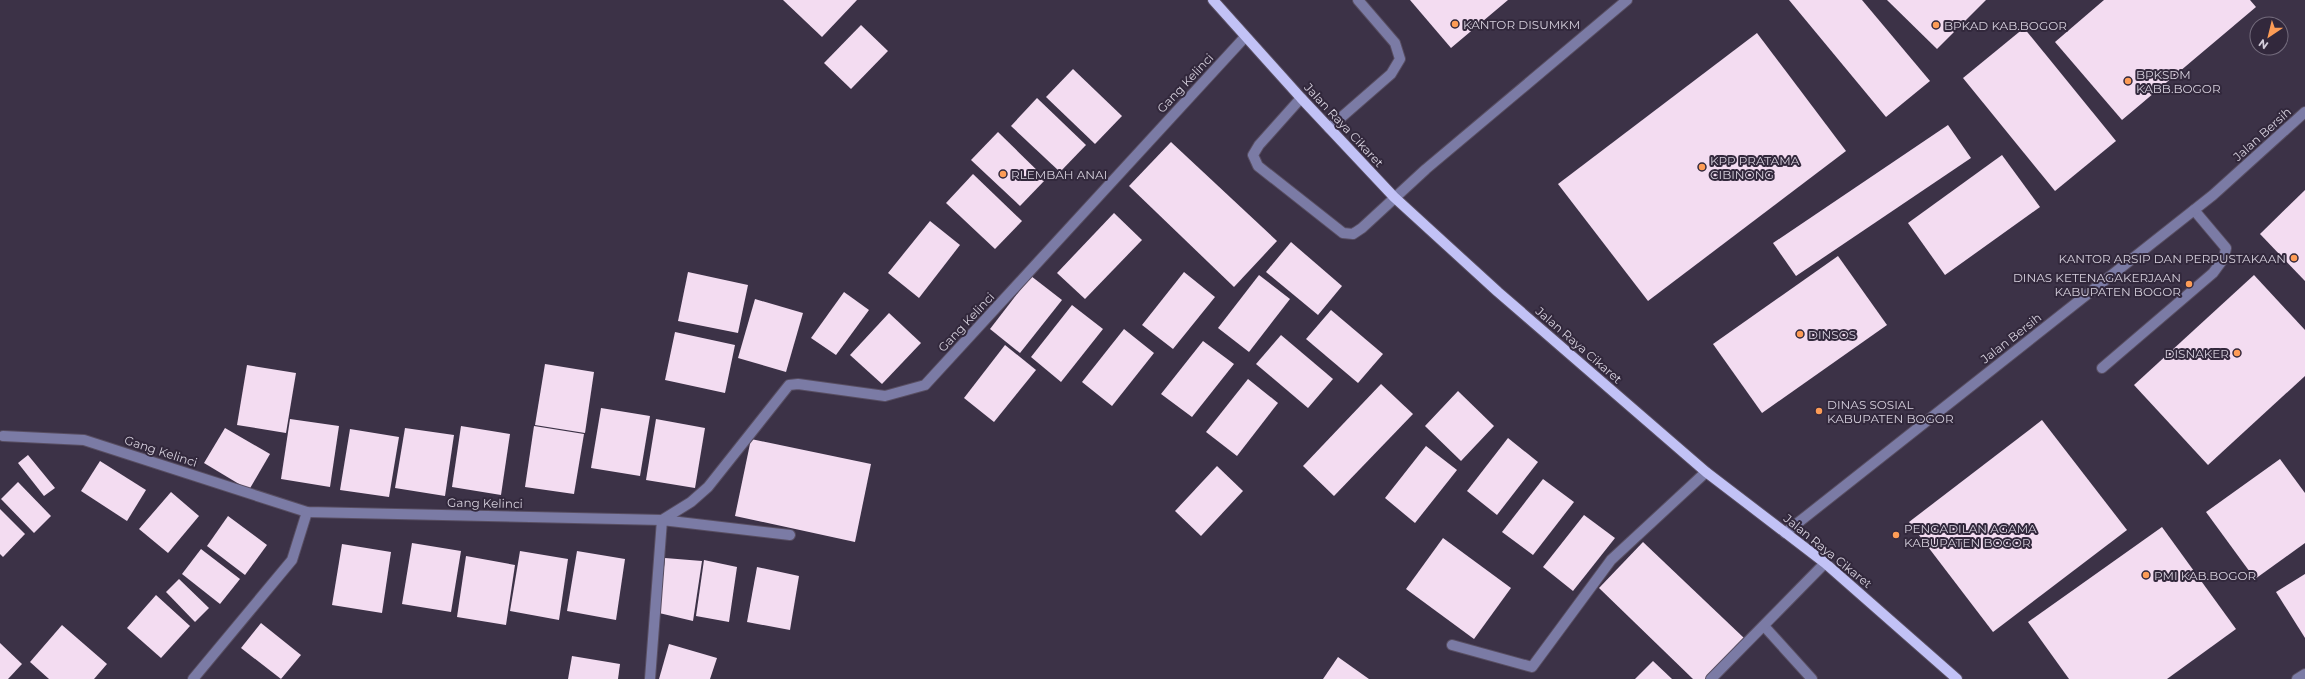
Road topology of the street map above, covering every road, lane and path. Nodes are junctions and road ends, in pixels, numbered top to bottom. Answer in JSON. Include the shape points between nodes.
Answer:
{"nodes":[{"id":1,"x":1214,"y":0,"type":"edge"},
{"id":2,"x":1358,"y":0,"type":"edge"},
{"id":3,"x":1627,"y":0,"type":"edge"},
{"id":4,"x":1245,"y":37,"type":"junction"},
{"id":5,"x":1301,"y":98,"type":"junction"},
{"id":6,"x":2305,"y":112,"type":"edge"},
{"id":7,"x":1329,"y":128,"type":"junction"},
{"id":8,"x":1394,"y":197,"type":"junction"},
{"id":9,"x":2194,"y":210,"type":"junction"},
{"id":10,"x":2102,"y":368,"type":"dead end"},
{"id":11,"x":1,"y":436,"type":"edge"},
{"id":12,"x":1706,"y":472,"type":"junction"},
{"id":13,"x":307,"y":512,"type":"junction"},
{"id":14,"x":662,"y":520,"type":"junction"},
{"id":15,"x":1785,"y":533,"type":"junction"},
{"id":16,"x":790,"y":535,"type":"dead end"},
{"id":17,"x":1825,"y":563,"type":"junction"},
{"id":18,"x":1764,"y":626,"type":"junction"},
{"id":19,"x":1452,"y":645,"type":"dead end"},
{"id":20,"x":2305,"y":674,"type":"edge"},
{"id":21,"x":194,"y":679,"type":"edge"},
{"id":22,"x":650,"y":679,"type":"edge"},
{"id":23,"x":1711,"y":679,"type":"edge"},
{"id":24,"x":1812,"y":679,"type":"edge"},
{"id":25,"x":1957,"y":679,"type":"edge"},
{"id":26,"x":2297,"y":679,"type":"edge"}],
"edges":[{"from":1,"to":4,"type":"main road","name":"Jalan Raya Cikaret"},
{"from":2,"to":7,"type":"street","via":[[1395,43],[1400,59],[1391,74]]},
{"from":3,"to":8,"type":"street"},
{"from":4,"to":5,"type":"main road","name":"Jalan Raya Cikaret"},
{"from":4,"to":14,"type":"street","name":"Gang Kelinci","via":[[925,385],[885,396],[798,384],[789,385],[708,487],[691,502]]},
{"from":5,"to":7,"type":"main road","name":"Jalan Raya Cikaret"},
{"from":5,"to":8,"type":"street","via":[[1259,145],[1253,155],[1258,166],[1343,233],[1353,234],[1362,228]]},
{"from":6,"to":9,"type":"street","name":"Jalan Bersih"},
{"from":7,"to":8,"type":"main road","name":"Jalan Raya Cikaret"},
{"from":8,"to":12,"type":"main road","name":"Jalan Raya Cikaret","via":[[1498,292]]},
{"from":9,"to":10,"type":"street","via":[[2226,248],[2224,258],[2213,273]]},
{"from":9,"to":15,"type":"street","name":"Jalan Bersih"},
{"from":11,"to":13,"type":"street","name":"Gang Kelinci","via":[[84,440]]},
{"from":12,"to":15,"type":"main road","name":"Jalan Raya Cikaret"},
{"from":12,"to":19,"type":"street","via":[[1611,560],[1532,667]]},
{"from":13,"to":14,"type":"street","name":"Gang Kelinci"},
{"from":13,"to":21,"type":"street","via":[[292,560]]},
{"from":14,"to":16,"type":"street","name":"Gang Kelinci"},
{"from":14,"to":22,"type":"street"},
{"from":15,"to":17,"type":"main road","name":"Jalan Raya Cikaret"},
{"from":17,"to":18,"type":"street"},
{"from":17,"to":25,"type":"main road","name":"Jalan Raya Cikaret"},
{"from":18,"to":23,"type":"street"},
{"from":18,"to":24,"type":"street"},
{"from":20,"to":26,"type":"street"}]}
